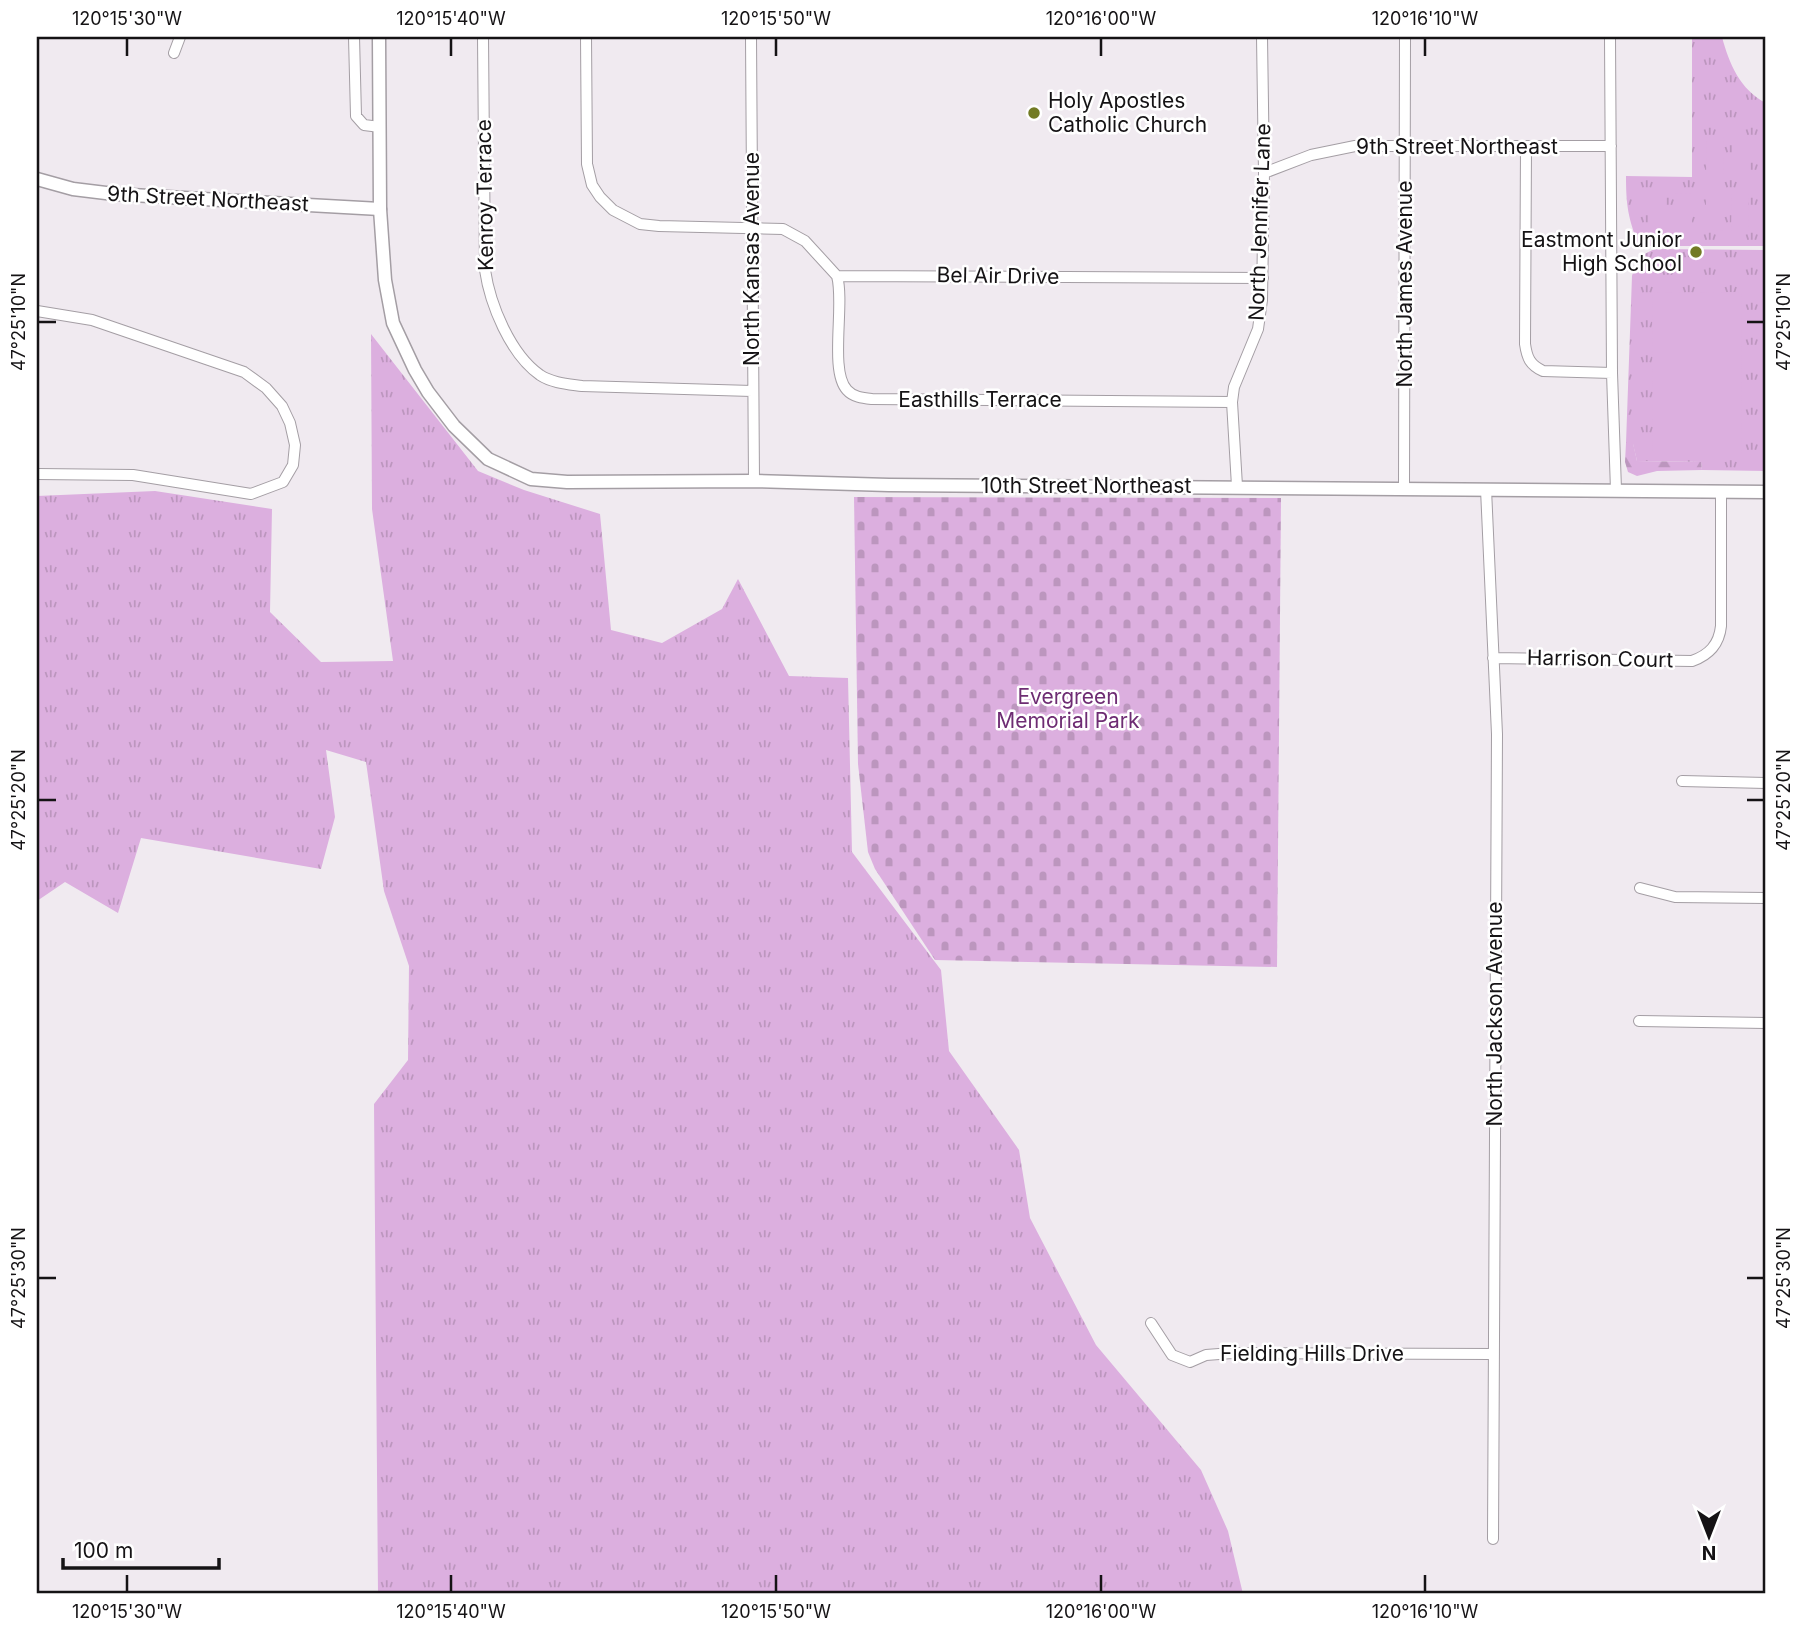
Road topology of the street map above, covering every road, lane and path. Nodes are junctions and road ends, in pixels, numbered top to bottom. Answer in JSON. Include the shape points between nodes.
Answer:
{"nodes":[{"id":1,"x":180,"y":37,"type":"edge"},
{"id":2,"x":354,"y":37,"type":"edge"},
{"id":3,"x":379,"y":37,"type":"edge"},
{"id":4,"x":484,"y":37,"type":"edge"},
{"id":5,"x":586,"y":37,"type":"edge"},
{"id":6,"x":751,"y":37,"type":"edge"},
{"id":7,"x":1262,"y":37,"type":"edge"},
{"id":8,"x":1405,"y":37,"type":"edge"},
{"id":9,"x":1610,"y":37,"type":"edge"},
{"id":10,"x":174,"y":53,"type":"dead end"},
{"id":11,"x":380,"y":127,"type":"junction"},
{"id":12,"x":1405,"y":144,"type":"junction"},
{"id":13,"x":1611,"y":146,"type":"junction"},
{"id":14,"x":1526,"y":147,"type":"junction"},
{"id":15,"x":1264,"y":173,"type":"junction"},
{"id":16,"x":37,"y":179,"type":"edge"},
{"id":17,"x":380,"y":209,"type":"junction"},
{"id":18,"x":752,"y":227,"type":"junction"},
{"id":19,"x":837,"y":276,"type":"junction"},
{"id":20,"x":1263,"y":278,"type":"junction"},
{"id":21,"x":37,"y":311,"type":"edge"},
{"id":22,"x":1612,"y":373,"type":"junction"},
{"id":23,"x":752,"y":391,"type":"junction"},
{"id":24,"x":1232,"y":402,"type":"junction"},
{"id":25,"x":37,"y":474,"type":"edge"},
{"id":26,"x":754,"y":481,"type":"junction"},
{"id":27,"x":1237,"y":486,"type":"junction"},
{"id":28,"x":1404,"y":489,"type":"junction"},
{"id":29,"x":1486,"y":489,"type":"junction"},
{"id":30,"x":1616,"y":491,"type":"junction"},
{"id":31,"x":1721,"y":492,"type":"junction"},
{"id":32,"x":1766,"y":492,"type":"edge"},
{"id":33,"x":1493,"y":658,"type":"junction"},
{"id":34,"x":1682,"y":781,"type":"dead end"},
{"id":35,"x":1766,"y":783,"type":"edge"},
{"id":36,"x":1640,"y":888,"type":"dead end"},
{"id":37,"x":1766,"y":898,"type":"edge"},
{"id":38,"x":1639,"y":1021,"type":"dead end"},
{"id":39,"x":1766,"y":1023,"type":"edge"},
{"id":40,"x":1151,"y":1322,"type":"dead end"},
{"id":41,"x":1494,"y":1354,"type":"junction"},
{"id":42,"x":1493,"y":1538,"type":"dead end"}],
"edges":[{"from":1,"to":10,"type":"street"},
{"from":2,"to":11,"type":"street","via":[[356,116],[364,125]]},
{"from":3,"to":11,"type":"main road","name":"10th Street Northeast"},
{"from":4,"to":23,"type":"street","name":"Kenroy Terrace","via":[[485,270],[499,318],[527,363],[557,382],[582,386]]},
{"from":5,"to":18,"type":"street","via":[[587,164],[600,197],[640,223]]},
{"from":6,"to":18,"type":"street","name":"North Kansas Avenue"},
{"from":7,"to":15,"type":"street","name":"North Jennifer Lane"},
{"from":8,"to":12,"type":"street","name":"North James Avenue"},
{"from":9,"to":13,"type":"street"},
{"from":11,"to":17,"type":"main road","name":"10th Street Northeast"},
{"from":12,"to":14,"type":"street","name":"9th Street Northeast"},
{"from":12,"to":15,"type":"street","name":"9th Street Northeast","via":[[1340,148]]},
{"from":12,"to":28,"type":"street","name":"North James Avenue"},
{"from":13,"to":14,"type":"street","name":"9th Street Northeast"},
{"from":13,"to":22,"type":"street"},
{"from":14,"to":22,"type":"street","via":[[1527,358],[1543,371]]},
{"from":15,"to":20,"type":"street","name":"North Jennifer Lane"},
{"from":16,"to":17,"type":"main road","name":"9th Street Northeast","via":[[114,194]]},
{"from":17,"to":26,"type":"main road","name":"10th Street Northeast","via":[[384,280],[393,323],[436,402],[488,459],[531,479],[567,482]]},
{"from":18,"to":19,"type":"street","via":[[797,235]]},
{"from":18,"to":23,"type":"street","name":"North Kansas Avenue"},
{"from":19,"to":20,"type":"street","name":"Bel Air Drive"},
{"from":19,"to":24,"type":"street","name":"Easthills Terrace","via":[[839,373],[845,389],[857,397]]},
{"from":20,"to":24,"type":"street","name":"North Jennifer Lane","via":[[1258,329]]},
{"from":21,"to":25,"type":"street","via":[[92,320],[244,372],[282,406],[295,445],[293,466],[283,482],[251,494],[133,475]]},
{"from":22,"to":30,"type":"street"},
{"from":23,"to":26,"type":"street","name":"North Kansas Avenue"},
{"from":24,"to":27,"type":"street","name":"North Jennifer Lane"},
{"from":26,"to":27,"type":"main road","name":"10th Street Northeast"},
{"from":27,"to":28,"type":"main road","name":"10th Street Northeast"},
{"from":28,"to":29,"type":"main road","name":"10th Street Northeast"},
{"from":29,"to":30,"type":"main road","name":"10th Street Northeast"},
{"from":29,"to":33,"type":"street","name":"North Jackson Avenue"},
{"from":30,"to":31,"type":"main road","name":"10th Street Northeast"},
{"from":31,"to":32,"type":"main road","name":"10th Street Northeast"},
{"from":31,"to":33,"type":"street","name":"Harrison Court","via":[[1721,626],[1709,652],[1692,661]]},
{"from":33,"to":41,"type":"street","name":"North Jackson Avenue","via":[[1497,734]]},
{"from":34,"to":35,"type":"street"},
{"from":36,"to":37,"type":"street","via":[[1675,897]]},
{"from":38,"to":39,"type":"street"},
{"from":40,"to":41,"type":"street","name":"Fielding Hills Drive","via":[[1172,1355],[1190,1362],[1232,1353]]},
{"from":41,"to":42,"type":"street","name":"North Jackson Avenue"}]}
